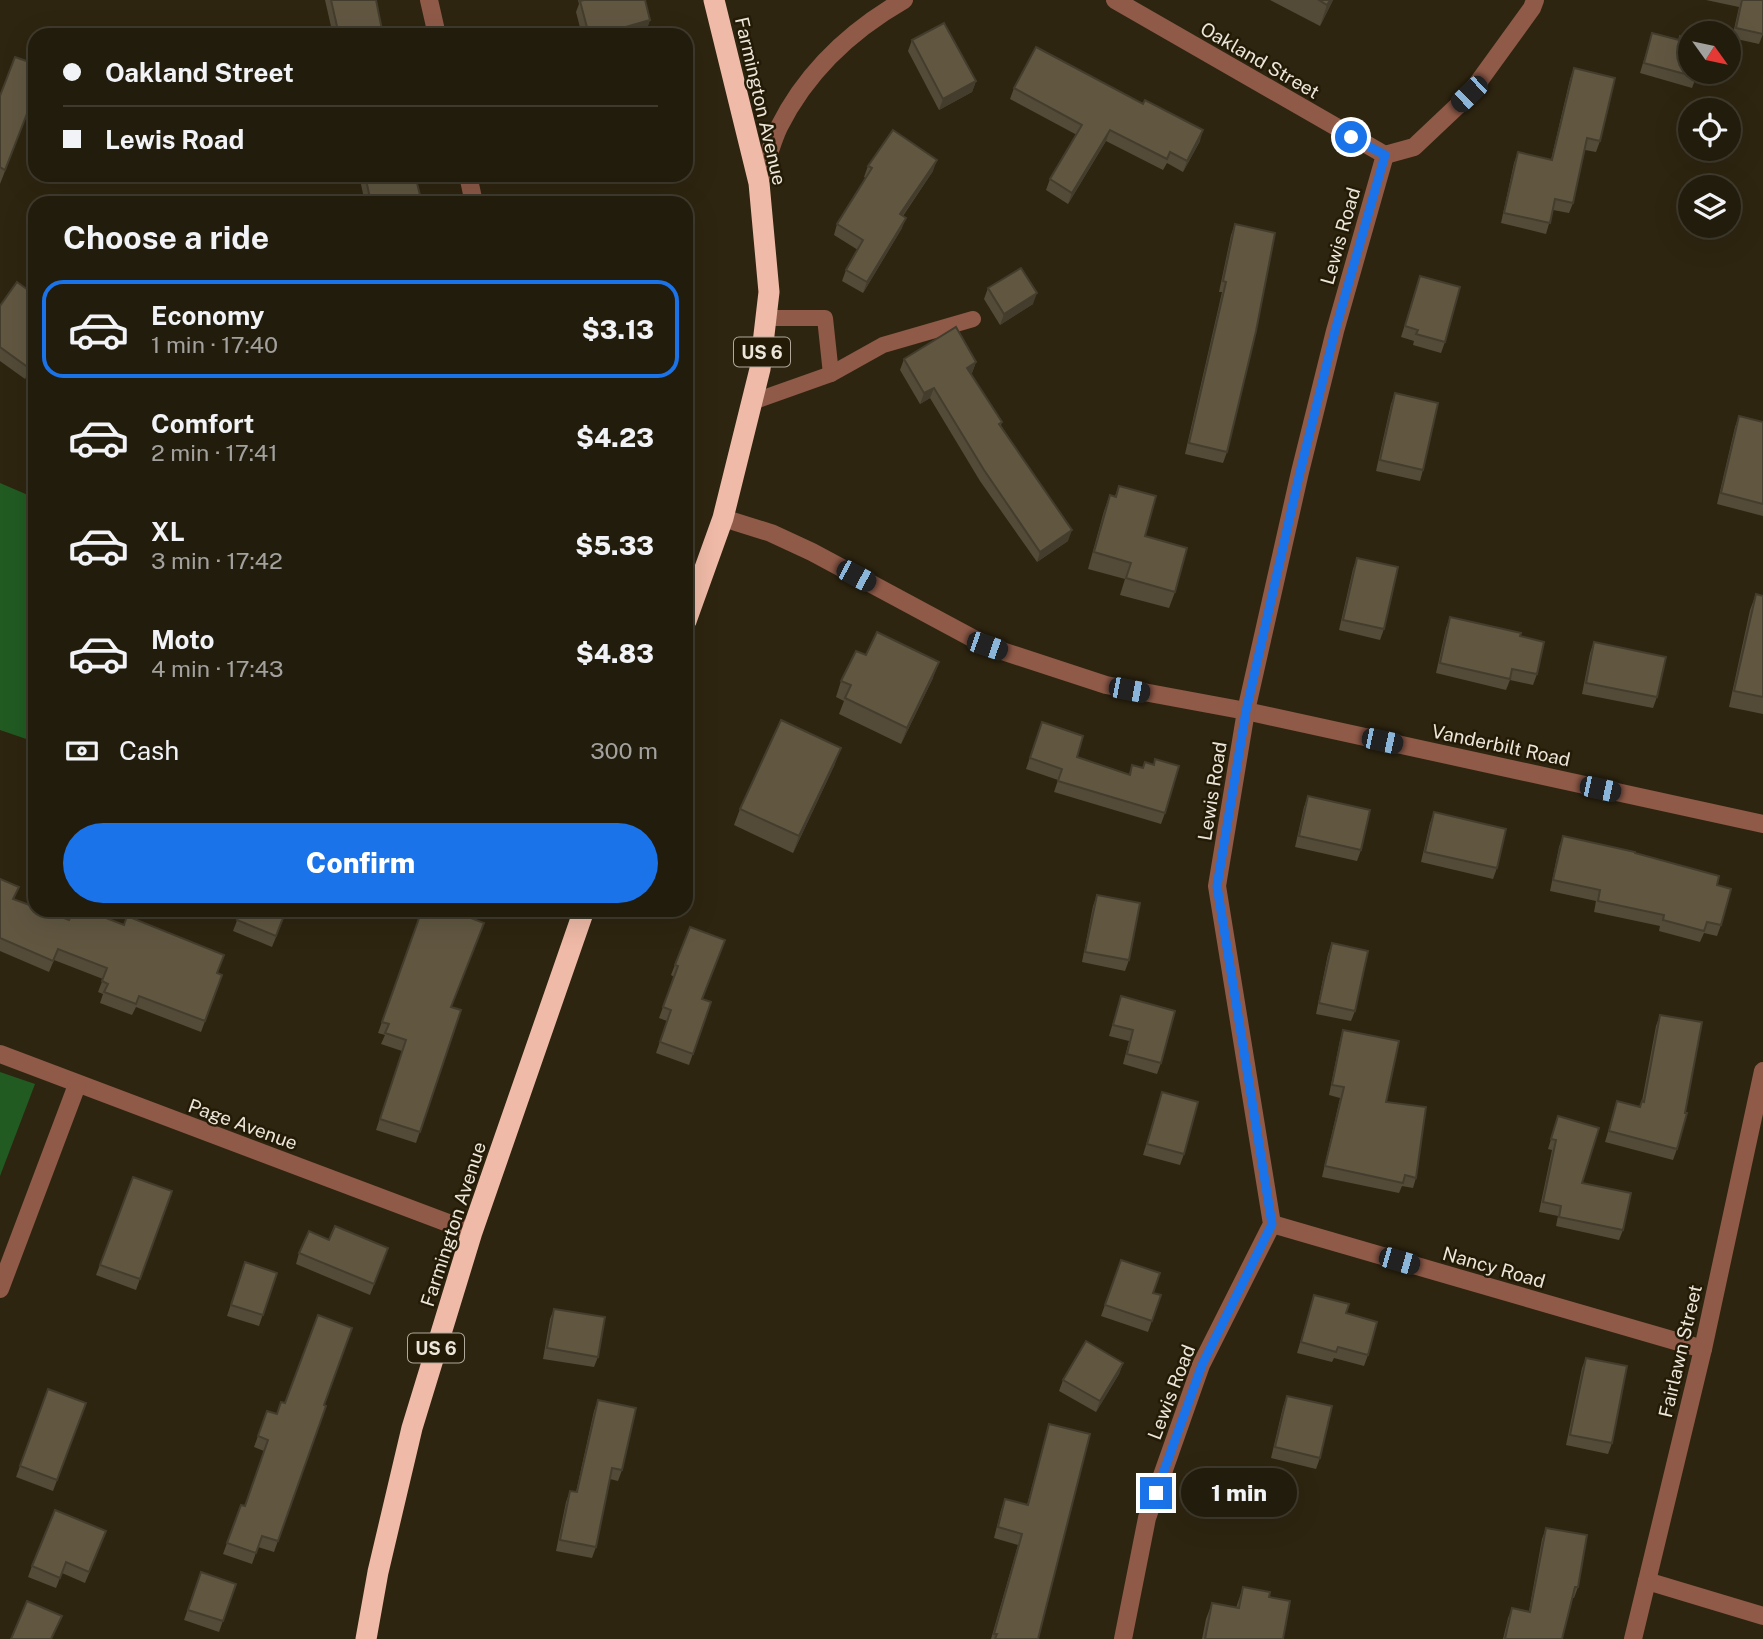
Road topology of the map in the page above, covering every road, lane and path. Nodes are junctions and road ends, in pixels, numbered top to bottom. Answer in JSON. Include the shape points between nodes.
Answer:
{"nodes":[{"id":1,"x":429,"y":0,"type":"edge"},
{"id":2,"x":714,"y":0,"type":"edge"},
{"id":3,"x":904,"y":0,"type":"edge"},
{"id":4,"x":1115,"y":0,"type":"edge"},
{"id":5,"x":1535,"y":0,"type":"edge"},
{"id":6,"x":435,"y":28,"type":"edge"},
{"id":7,"x":1385,"y":155,"type":"junction"},
{"id":8,"x":759,"y":183,"type":"junction"},
{"id":9,"x":766,"y":318,"type":"junction"},
{"id":10,"x":974,"y":319,"type":"dead end"},
{"id":11,"x":831,"y":374,"type":"junction"},
{"id":12,"x":752,"y":402,"type":"junction"},
{"id":13,"x":723,"y":517,"type":"junction"},
{"id":14,"x":693,"y":601,"type":"edge"},
{"id":15,"x":1246,"y":711,"type":"junction"},
{"id":16,"x":1763,"y":824,"type":"edge"},
{"id":17,"x":582,"y":917,"type":"edge"},
{"id":18,"x":0,"y":1054,"type":"edge"},
{"id":19,"x":1763,"y":1071,"type":"edge"},
{"id":20,"x":77,"y":1085,"type":"junction"},
{"id":21,"x":1272,"y":1224,"type":"junction"},
{"id":22,"x":472,"y":1231,"type":"junction"},
{"id":23,"x":0,"y":1289,"type":"edge"},
{"id":24,"x":1703,"y":1349,"type":"junction"},
{"id":25,"x":1647,"y":1581,"type":"junction"},
{"id":26,"x":1763,"y":1616,"type":"edge"},
{"id":27,"x":366,"y":1639,"type":"edge"},
{"id":28,"x":1123,"y":1639,"type":"edge"},
{"id":29,"x":1633,"y":1639,"type":"edge"}],
"edges":[{"from":1,"to":6,"type":"street"},
{"from":2,"to":8,"type":"highway","name":"Farmington Avenue","number":"US 6"},
{"from":3,"to":8,"type":"street","via":[[826,57],[779,128]]},
{"from":4,"to":7,"type":"street","name":"Oakland Street"},
{"from":5,"to":7,"type":"street","via":[[1469,94],[1414,147]]},
{"from":7,"to":15,"type":"street","name":"Lewis Road","via":[[1335,331]]},
{"from":8,"to":9,"type":"highway","name":"Farmington Avenue","number":"US 6","via":[[769,292]]},
{"from":9,"to":11,"type":"lane","via":[[825,318]]},
{"from":9,"to":12,"type":"highway","name":"Farmington Avenue","number":"US 6"},
{"from":10,"to":11,"type":"lane","via":[[883,345]]},
{"from":11,"to":12,"type":"lane"},
{"from":12,"to":13,"type":"highway","name":"Farmington Avenue","number":"US 6"},
{"from":13,"to":14,"type":"highway","name":"Farmington Avenue","number":"US 6"},
{"from":13,"to":15,"type":"street","name":"Vanderbilt Road","via":[[812,552],[987,646],[1106,685]]},
{"from":15,"to":16,"type":"street","name":"Vanderbilt Road"},
{"from":15,"to":21,"type":"street","name":"Lewis Road","via":[[1217,886]]},
{"from":17,"to":22,"type":"highway","name":"Farmington Avenue","number":"US 6"},
{"from":18,"to":20,"type":"street","name":"Page Avenue"},
{"from":19,"to":24,"type":"street","name":"Fairlawn Street"},
{"from":20,"to":22,"type":"street","name":"Page Avenue"},
{"from":20,"to":23,"type":"street"},
{"from":21,"to":24,"type":"street","name":"Nancy Road"},
{"from":21,"to":28,"type":"street","name":"Lewis Road","via":[[1202,1365],[1147,1518]]},
{"from":22,"to":27,"type":"highway","name":"Farmington Avenue","number":"US 6","via":[[412,1428],[377,1572]]},
{"from":24,"to":25,"type":"street","name":"Fairlawn Street"},
{"from":25,"to":26,"type":"street"},
{"from":25,"to":29,"type":"street","name":"Fairlawn Street"}]}
